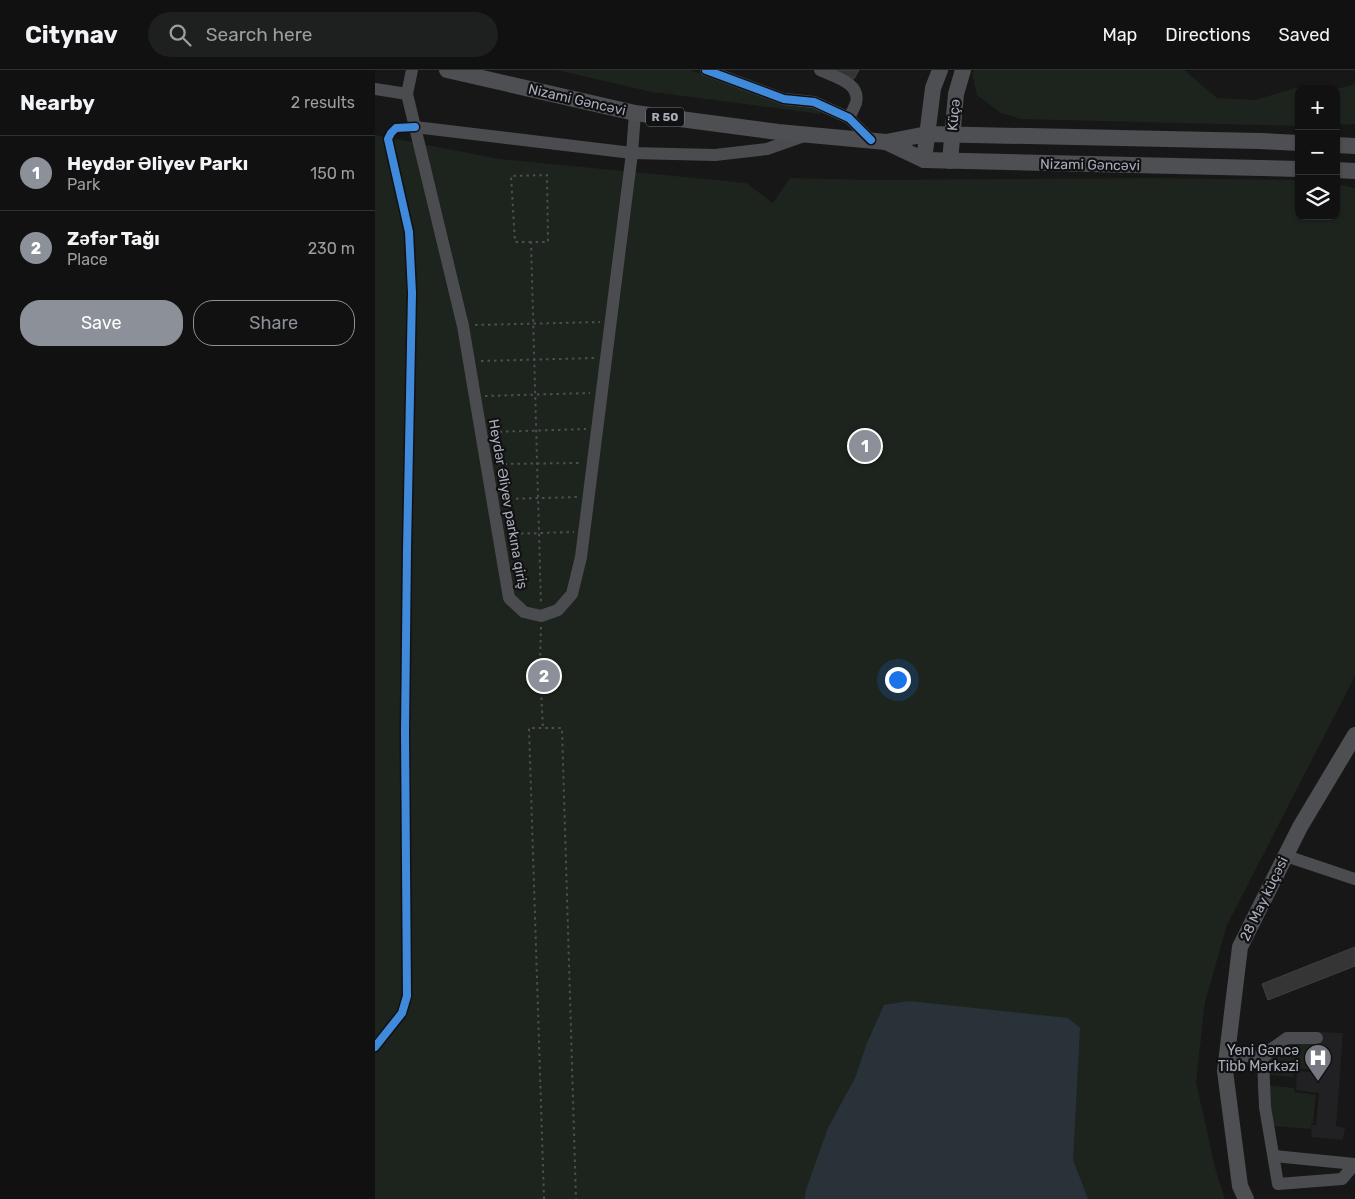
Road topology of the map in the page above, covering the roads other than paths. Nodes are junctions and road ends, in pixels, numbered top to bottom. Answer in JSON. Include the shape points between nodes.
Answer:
{"nodes":[{"id":1,"x":412,"y":70,"type":"edge"},
{"id":2,"x":447,"y":70,"type":"edge"},
{"id":3,"x":706,"y":70,"type":"edge"},
{"id":4,"x":820,"y":70,"type":"edge"},
{"id":5,"x":939,"y":70,"type":"edge"},
{"id":6,"x":963,"y":70,"type":"edge"},
{"id":7,"x":375,"y":89,"type":"edge"},
{"id":8,"x":407,"y":94,"type":"junction"},
{"id":9,"x":635,"y":113,"type":"junction"},
{"id":10,"x":849,"y":118,"type":"junction"},
{"id":11,"x":415,"y":127,"type":"junction"},
{"id":12,"x":809,"y":134,"type":"junction"},
{"id":13,"x":927,"y":134,"type":"junction"},
{"id":14,"x":952,"y":135,"type":"junction"},
{"id":15,"x":879,"y":141,"type":"junction"},
{"id":16,"x":1295,"y":143,"type":"edge"},
{"id":17,"x":1340,"y":145,"type":"edge"},
{"id":18,"x":1355,"y":146,"type":"edge"},
{"id":19,"x":632,"y":153,"type":"junction"},
{"id":20,"x":924,"y":160,"type":"junction"},
{"id":21,"x":950,"y":161,"type":"junction"},
{"id":22,"x":1295,"y":169,"type":"edge"},
{"id":23,"x":1340,"y":170,"type":"edge"},
{"id":24,"x":1355,"y":171,"type":"edge"},
{"id":25,"x":1355,"y":735,"type":"edge"},
{"id":26,"x":1286,"y":856,"type":"junction"},
{"id":27,"x":1355,"y":879,"type":"edge"},
{"id":28,"x":1317,"y":1038,"type":"dead end"},
{"id":29,"x":1227,"y":1055,"type":"junction"},
{"id":30,"x":1263,"y":1058,"type":"junction"},
{"id":31,"x":1274,"y":1156,"type":"junction"},
{"id":32,"x":1355,"y":1164,"type":"edge"},
{"id":33,"x":1245,"y":1199,"type":"edge"}],
"edges":[{"from":1,"to":8,"type":"street","name":"Heydər Əliyev parkına qiriş"},
{"from":2,"to":9,"type":"main road","name":"Nizami Gəncəvi","number":"R 50"},
{"from":3,"to":10,"type":"street","via":[[785,99],[814,102]]},
{"from":4,"to":10,"type":"street","via":[[853,86],[857,94],[856,104]]},
{"from":5,"to":13,"type":"main road","via":[[933,88]]},
{"from":6,"to":14,"type":"main road","name":"Küçə","via":[[955,94]]},
{"from":7,"to":8,"type":"street"},
{"from":8,"to":11,"type":"street","name":"Heydər Əliyev parkına qiriş"},
{"from":9,"to":12,"type":"main road","name":"Nizami Gəncəvi","number":"R 50"},
{"from":9,"to":19,"type":"street"},
{"from":10,"to":15,"type":"street"},
{"from":11,"to":19,"type":"street"},
{"from":11,"to":19,"type":"street","name":"Heydər Əliyev parkına qiriş","via":[[463,326],[509,598],[524,612],[541,616],[558,610],[572,594],[581,557]]},
{"from":12,"to":15,"type":"main road","name":"Nizami Gəncəvi","number":"R 50"},
{"from":12,"to":19,"type":"street","via":[[767,149],[715,155]]},
{"from":13,"to":14,"type":"main road","name":"Nizami Gəncəvi"},
{"from":13,"to":15,"type":"main road","name":"Nizami Gəncəvi"},
{"from":13,"to":20,"type":"main road"},
{"from":14,"to":16,"type":"main road","name":"Nizami Gəncəvi"},
{"from":14,"to":21,"type":"main road","name":"Küçə"},
{"from":15,"to":20,"type":"main road","name":"Nizami Gəncəvi"},
{"from":17,"to":18,"type":"main road"},
{"from":20,"to":21,"type":"main road","name":"Nizami Gəncəvi"},
{"from":21,"to":22,"type":"main road","name":"Nizami Gəncəvi"},
{"from":23,"to":24,"type":"main road"},
{"from":25,"to":26,"type":"main road","name":"28 May küçəsi"},
{"from":26,"to":27,"type":"street"},
{"from":26,"to":29,"type":"main road","name":"28 May küçəsi","via":[[1240,947]]},
{"from":28,"to":30,"type":"street","via":[[1287,1038]]},
{"from":29,"to":30,"type":"street"},
{"from":29,"to":33,"type":"main road","name":"28 May küçəsi","via":[[1225,1071],[1240,1186]]},
{"from":30,"to":31,"type":"street","via":[[1265,1107]]},
{"from":31,"to":32,"type":"street"},
{"from":31,"to":32,"type":"street","via":[[1279,1184],[1342,1180]]}]}
